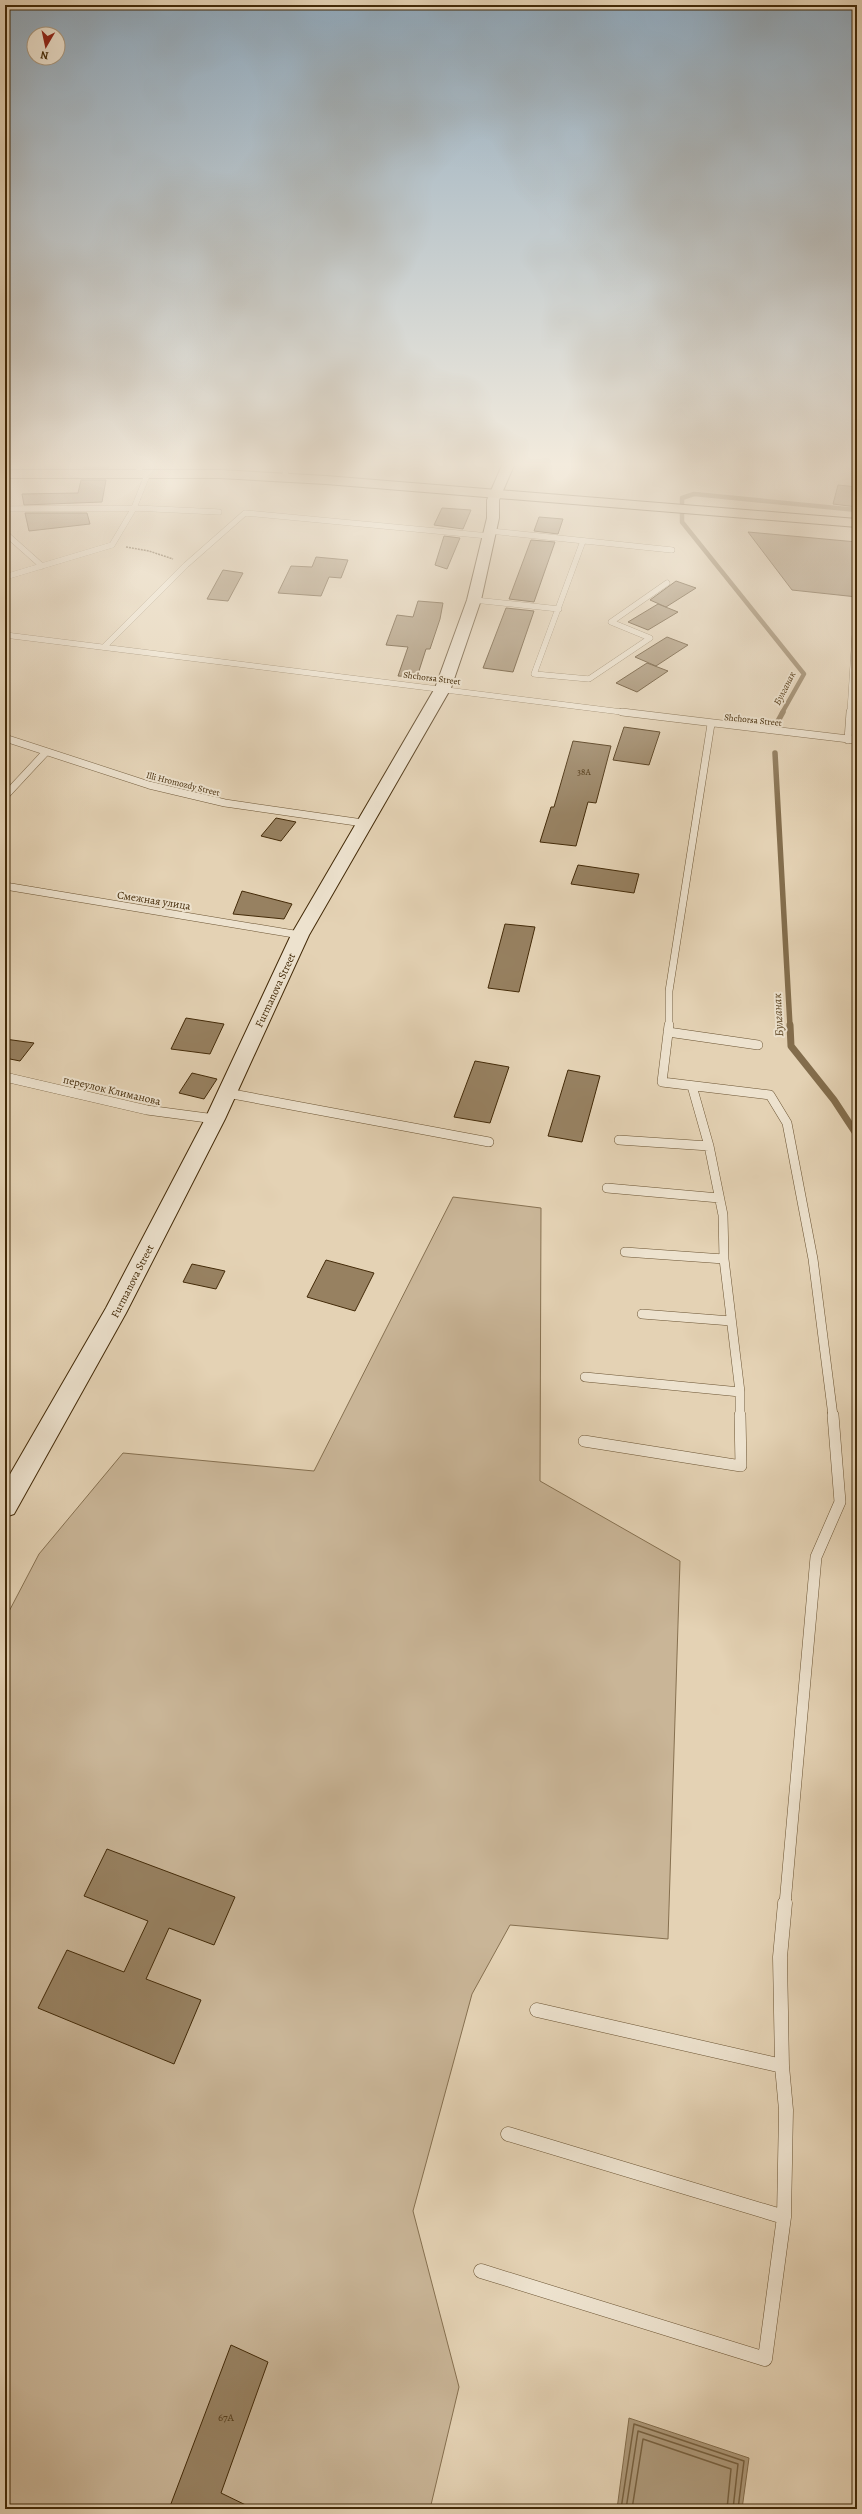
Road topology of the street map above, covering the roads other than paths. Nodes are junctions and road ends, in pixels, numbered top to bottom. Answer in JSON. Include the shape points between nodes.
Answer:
{"nodes":[{"id":1,"x":171,"y":580,"type":"edge"},
{"id":2,"x":478,"y":580,"type":"edge"},
{"id":3,"x":569,"y":580,"type":"edge"},
{"id":4,"x":667,"y":583,"type":"dead end"},
{"id":5,"x":474,"y":600,"type":"junction"},
{"id":6,"x":857,"y":603,"type":"edge"},
{"id":7,"x":558,"y":609,"type":"junction"},
{"id":8,"x":5,"y":635,"type":"edge"},
{"id":9,"x":105,"y":646,"type":"junction"},
{"id":10,"x":443,"y":688,"type":"junction"},
{"id":11,"x":711,"y":724,"type":"junction"},
{"id":12,"x":5,"y":738,"type":"edge"},
{"id":13,"x":848,"y":740,"type":"junction"},
{"id":14,"x":857,"y":740,"type":"edge"},
{"id":15,"x":46,"y":752,"type":"junction"},
{"id":16,"x":5,"y":796,"type":"edge"},
{"id":17,"x":363,"y":823,"type":"junction"},
{"id":18,"x":5,"y":886,"type":"edge"},
{"id":19,"x":300,"y":935,"type":"junction"},
{"id":20,"x":668,"y":1032,"type":"junction"},
{"id":21,"x":758,"y":1045,"type":"dead end"},
{"id":22,"x":5,"y":1077,"type":"edge"},
{"id":23,"x":692,"y":1086,"type":"junction"},
{"id":24,"x":227,"y":1093,"type":"junction"},
{"id":25,"x":215,"y":1119,"type":"junction"},
{"id":26,"x":619,"y":1140,"type":"dead end"},
{"id":27,"x":490,"y":1142,"type":"dead end"},
{"id":28,"x":710,"y":1146,"type":"junction"},
{"id":29,"x":607,"y":1188,"type":"dead end"},
{"id":30,"x":719,"y":1198,"type":"junction"},
{"id":31,"x":625,"y":1252,"type":"dead end"},
{"id":32,"x":724,"y":1259,"type":"junction"},
{"id":33,"x":642,"y":1314,"type":"dead end"},
{"id":34,"x":731,"y":1321,"type":"junction"},
{"id":35,"x":585,"y":1376,"type":"dead end"},
{"id":36,"x":740,"y":1392,"type":"junction"},
{"id":37,"x":584,"y":1441,"type":"dead end"},
{"id":38,"x":5,"y":1506,"type":"edge"},
{"id":39,"x":537,"y":2010,"type":"dead end"},
{"id":40,"x":782,"y":2066,"type":"junction"},
{"id":41,"x":508,"y":2134,"type":"dead end"},
{"id":42,"x":784,"y":2217,"type":"junction"},
{"id":43,"x":481,"y":2271,"type":"dead end"}],
"edges":[{"from":1,"to":9,"type":"lane"},
{"from":2,"to":5,"type":"main road","name":"Furmanova Street"},
{"from":3,"to":7,"type":"lane"},
{"from":4,"to":7,"type":"lane","via":[[611,622],[650,638],[589,679],[534,674]]},
{"from":5,"to":7,"type":"lane"},
{"from":5,"to":10,"type":"main road","name":"Furmanova Street"},
{"from":6,"to":13,"type":"lane"},
{"from":8,"to":9,"type":"lane","name":"Shchorsa Street"},
{"from":9,"to":10,"type":"lane","name":"Shchorsa Street"},
{"from":10,"to":11,"type":"lane","name":"Shchorsa Street"},
{"from":10,"to":17,"type":"main road","name":"Furmanova Street"},
{"from":11,"to":13,"type":"lane","name":"Shchorsa Street"},
{"from":11,"to":20,"type":"lane","via":[[669,991]]},
{"from":12,"to":15,"type":"lane","name":"Illi Hromozdy Street"},
{"from":13,"to":14,"type":"lane","name":"Shchorsa Street"},
{"from":15,"to":16,"type":"lane"},
{"from":15,"to":17,"type":"lane","name":"Illi Hromozdy Street","via":[[149,785],[225,803]]},
{"from":17,"to":19,"type":"main road","name":"Furmanova Street"},
{"from":18,"to":19,"type":"lane","name":"Смежная улица"},
{"from":19,"to":24,"type":"main road","name":"Furmanova Street"},
{"from":20,"to":21,"type":"lane"},
{"from":20,"to":23,"type":"lane","via":[[662,1082]]},
{"from":22,"to":25,"type":"lane","name":"переулок Климанова","via":[[147,1110]]},
{"from":23,"to":28,"type":"lane"},
{"from":23,"to":40,"type":"lane","via":[[770,1095],[787,1123],[812,1259],[837,1451],[840,1502],[816,1557],[781,1949]]},
{"from":24,"to":25,"type":"main road","name":"Furmanova Street"},
{"from":24,"to":27,"type":"lane"},
{"from":25,"to":38,"type":"main road","name":"Furmanova Street","via":[[116,1313]]},
{"from":26,"to":28,"type":"lane"},
{"from":28,"to":30,"type":"lane"},
{"from":29,"to":30,"type":"lane"},
{"from":30,"to":32,"type":"lane","via":[[723,1215]]},
{"from":31,"to":32,"type":"lane"},
{"from":32,"to":34,"type":"lane"},
{"from":33,"to":34,"type":"lane"},
{"from":34,"to":36,"type":"lane"},
{"from":35,"to":36,"type":"lane"},
{"from":36,"to":37,"type":"lane","via":[[741,1466]]},
{"from":39,"to":40,"type":"lane"},
{"from":40,"to":42,"type":"lane","via":[[786,2110]]},
{"from":41,"to":42,"type":"lane"},
{"from":42,"to":43,"type":"lane","via":[[765,2359]]}]}
